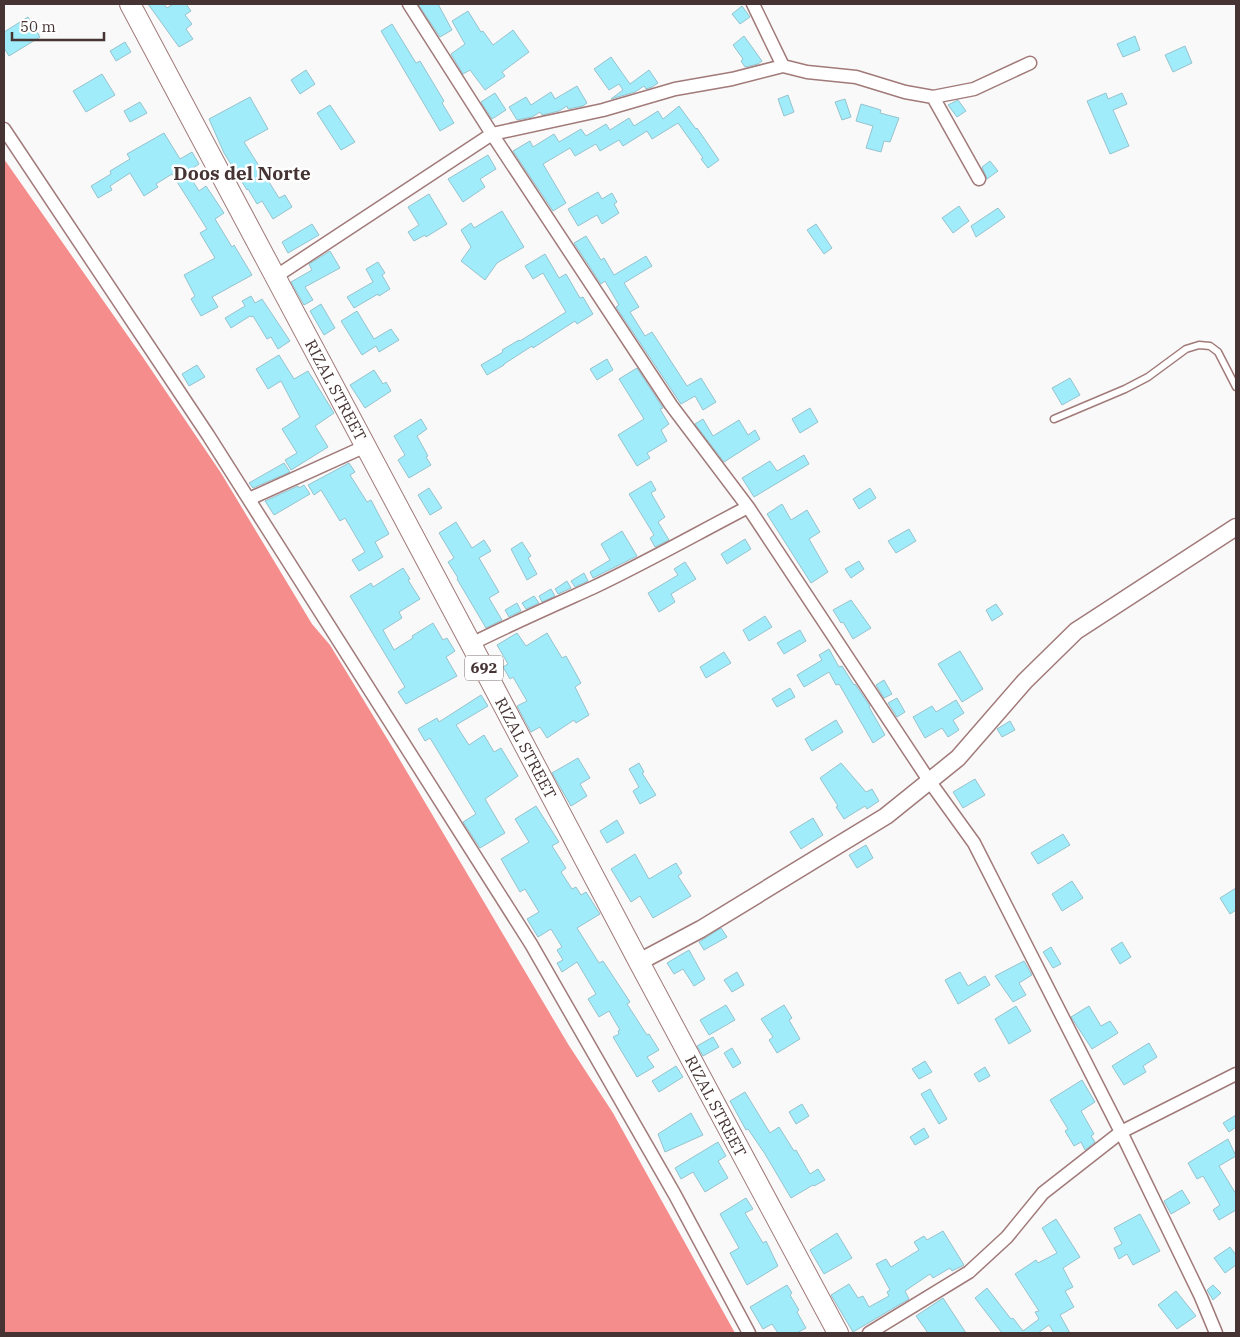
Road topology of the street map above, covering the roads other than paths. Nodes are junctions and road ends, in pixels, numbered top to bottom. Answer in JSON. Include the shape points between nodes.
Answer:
{"nodes":[{"id":1,"x":130,"y":4,"type":"edge"},
{"id":2,"x":410,"y":4,"type":"edge"},
{"id":3,"x":753,"y":4,"type":"edge"},
{"id":4,"x":1030,"y":63,"type":"dead end"},
{"id":5,"x":783,"y":66,"type":"junction"},
{"id":6,"x":933,"y":97,"type":"junction"},
{"id":7,"x":4,"y":129,"type":"edge"},
{"id":8,"x":492,"y":134,"type":"junction"},
{"id":9,"x":979,"y":179,"type":"dead end"},
{"id":10,"x":276,"y":277,"type":"junction"},
{"id":11,"x":1236,"y":387,"type":"edge"},
{"id":12,"x":1054,"y":419,"type":"dead end"},
{"id":13,"x":366,"y":446,"type":"junction"},
{"id":14,"x":249,"y":499,"type":"junction"},
{"id":15,"x":748,"y":507,"type":"junction"},
{"id":16,"x":1236,"y":527,"type":"edge"},
{"id":17,"x":471,"y":644,"type":"junction"},
{"id":18,"x":930,"y":782,"type":"junction"},
{"id":19,"x":639,"y":962,"type":"junction"},
{"id":20,"x":1236,"y":1074,"type":"edge"},
{"id":21,"x":1121,"y":1132,"type":"junction"},
{"id":22,"x":748,"y":1333,"type":"edge"},
{"id":23,"x":838,"y":1333,"type":"edge"},
{"id":24,"x":869,"y":1333,"type":"edge"},
{"id":25,"x":1216,"y":1333,"type":"edge"}],
"edges":[{"from":1,"to":10,"type":"main road","name":"RIZAL STREET","number":"692"},
{"from":2,"to":8,"type":"street"},
{"from":3,"to":5,"type":"street"},
{"from":4,"to":6,"type":"street","via":[[974,89]]},
{"from":5,"to":6,"type":"street","via":[[856,77]]},
{"from":5,"to":8,"type":"street"},
{"from":6,"to":9,"type":"street"},
{"from":7,"to":14,"type":"street"},
{"from":8,"to":10,"type":"street"},
{"from":8,"to":15,"type":"street","via":[[671,405]]},
{"from":10,"to":13,"type":"main road","name":"RIZAL STREET","number":"692"},
{"from":11,"to":12,"type":"lane","via":[[1218,352],[1210,346],[1199,345],[1186,349],[1126,389]]},
{"from":13,"to":14,"type":"street"},
{"from":13,"to":17,"type":"main road","name":"RIZAL STREET","number":"692"},
{"from":14,"to":22,"type":"street","via":[[531,944],[674,1195]]},
{"from":15,"to":17,"type":"street","via":[[593,588]]},
{"from":15,"to":18,"type":"street"},
{"from":16,"to":18,"type":"street","via":[[1076,631],[1025,681],[958,758]]},
{"from":17,"to":19,"type":"main road","name":"RIZAL STREET","number":"692"},
{"from":18,"to":19,"type":"street","via":[[886,816],[701,929]]},
{"from":18,"to":21,"type":"street","via":[[974,843]]},
{"from":19,"to":23,"type":"main road","name":"RIZAL STREET","number":"692"},
{"from":20,"to":21,"type":"street"},
{"from":21,"to":24,"type":"street","via":[[1043,1193],[1006,1237],[969,1272]]},
{"from":21,"to":25,"type":"street"}]}
